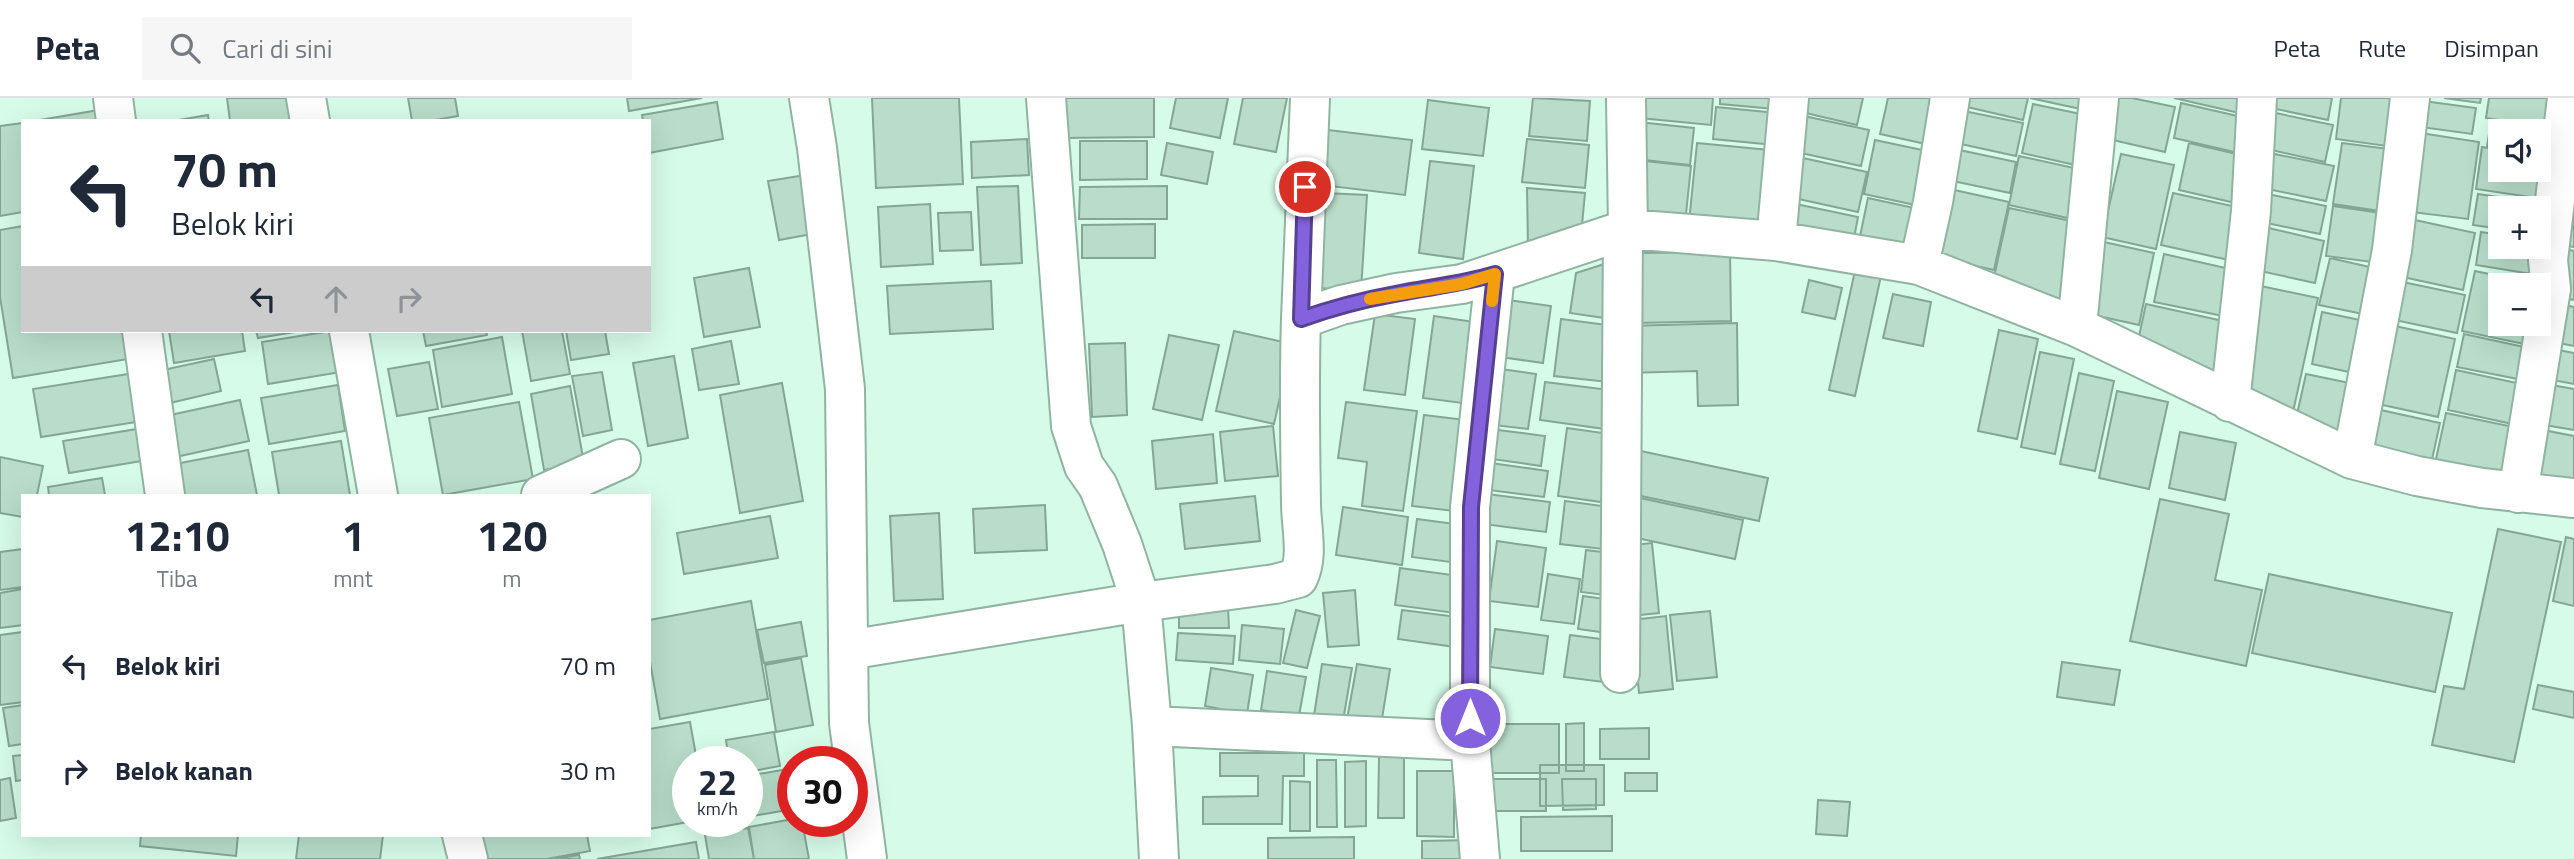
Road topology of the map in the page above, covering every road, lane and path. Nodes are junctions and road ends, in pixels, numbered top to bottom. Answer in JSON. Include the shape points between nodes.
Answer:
{"nodes":[{"id":1,"x":113,"y":98,"type":"edge"},
{"id":2,"x":306,"y":98,"type":"edge"},
{"id":3,"x":809,"y":98,"type":"edge"},
{"id":4,"x":1045,"y":98,"type":"edge"},
{"id":5,"x":1310,"y":98,"type":"edge"},
{"id":6,"x":1626,"y":98,"type":"edge"},
{"id":7,"x":1789,"y":98,"type":"edge"},
{"id":8,"x":1950,"y":98,"type":"edge"},
{"id":9,"x":2099,"y":98,"type":"edge"},
{"id":10,"x":2257,"y":98,"type":"edge"},
{"id":11,"x":2410,"y":98,"type":"edge"},
{"id":12,"x":2567,"y":98,"type":"edge"},
{"id":13,"x":116,"y":119,"type":"edge"},
{"id":14,"x":310,"y":119,"type":"edge"},
{"id":15,"x":1626,"y":230,"type":"junction"},
{"id":16,"x":1776,"y":241,"type":"junction"},
{"id":17,"x":1919,"y":265,"type":"junction"},
{"id":18,"x":1495,"y":274,"type":"junction"},
{"id":19,"x":1301,"y":319,"type":"junction"},
{"id":20,"x":2077,"y":327,"type":"junction"},
{"id":21,"x":142,"y":333,"type":"edge"},
{"id":22,"x":349,"y":333,"type":"edge"},
{"id":23,"x":2230,"y":402,"type":"junction"},
{"id":24,"x":621,"y":458,"type":"dead end"},
{"id":25,"x":2352,"y":459,"type":"junction"},
{"id":26,"x":2518,"y":493,"type":"junction"},
{"id":27,"x":165,"y":494,"type":"edge"},
{"id":28,"x":379,"y":494,"type":"edge"},
{"id":29,"x":543,"y":494,"type":"edge"},
{"id":30,"x":2574,"y":498,"type":"edge"},
{"id":31,"x":1141,"y":602,"type":"junction"},
{"id":32,"x":848,"y":650,"type":"junction"},
{"id":33,"x":1620,"y":673,"type":"dead end"},
{"id":34,"x":1152,"y":726,"type":"junction"},
{"id":35,"x":1470,"y":741,"type":"junction"},
{"id":36,"x":462,"y":837,"type":"edge"},
{"id":37,"x":468,"y":859,"type":"edge"},
{"id":38,"x":867,"y":859,"type":"edge"},
{"id":39,"x":1159,"y":859,"type":"edge"},
{"id":40,"x":1480,"y":859,"type":"edge"}],
"edges":[{"from":1,"to":13,"type":"street"},
{"from":2,"to":14,"type":"street"},
{"from":3,"to":32,"type":"street","via":[[845,389]]},
{"from":4,"to":31,"type":"street","via":[[1071,426],[1084,466],[1098,486],[1122,544]]},
{"from":5,"to":19,"type":"street"},
{"from":6,"to":15,"type":"street"},
{"from":7,"to":16,"type":"street"},
{"from":8,"to":17,"type":"street"},
{"from":9,"to":20,"type":"street"},
{"from":10,"to":23,"type":"street","via":[[2251,211]]},
{"from":11,"to":25,"type":"street","via":[[2392,250]]},
{"from":12,"to":26,"type":"street","via":[[2548,260],[2551,289]]},
{"from":15,"to":16,"type":"street"},
{"from":15,"to":18,"type":"street"},
{"from":15,"to":33,"type":"street"},
{"from":16,"to":17,"type":"street"},
{"from":17,"to":20,"type":"street"},
{"from":18,"to":19,"type":"street","via":[[1341,305]]},
{"from":18,"to":35,"type":"street","via":[[1471,507]]},
{"from":19,"to":31,"type":"street","via":[[1304,557],[1298,578]]},
{"from":20,"to":23,"type":"street"},
{"from":21,"to":27,"type":"street"},
{"from":22,"to":28,"type":"street"},
{"from":23,"to":25,"type":"street"},
{"from":24,"to":29,"type":"street"},
{"from":25,"to":26,"type":"street","via":[[2417,476]]},
{"from":26,"to":30,"type":"street"},
{"from":31,"to":32,"type":"street"},
{"from":31,"to":34,"type":"street"},
{"from":32,"to":38,"type":"street","via":[[849,723]]},
{"from":34,"to":35,"type":"street"},
{"from":34,"to":39,"type":"street"},
{"from":35,"to":40,"type":"street"},
{"from":36,"to":37,"type":"street"}]}
